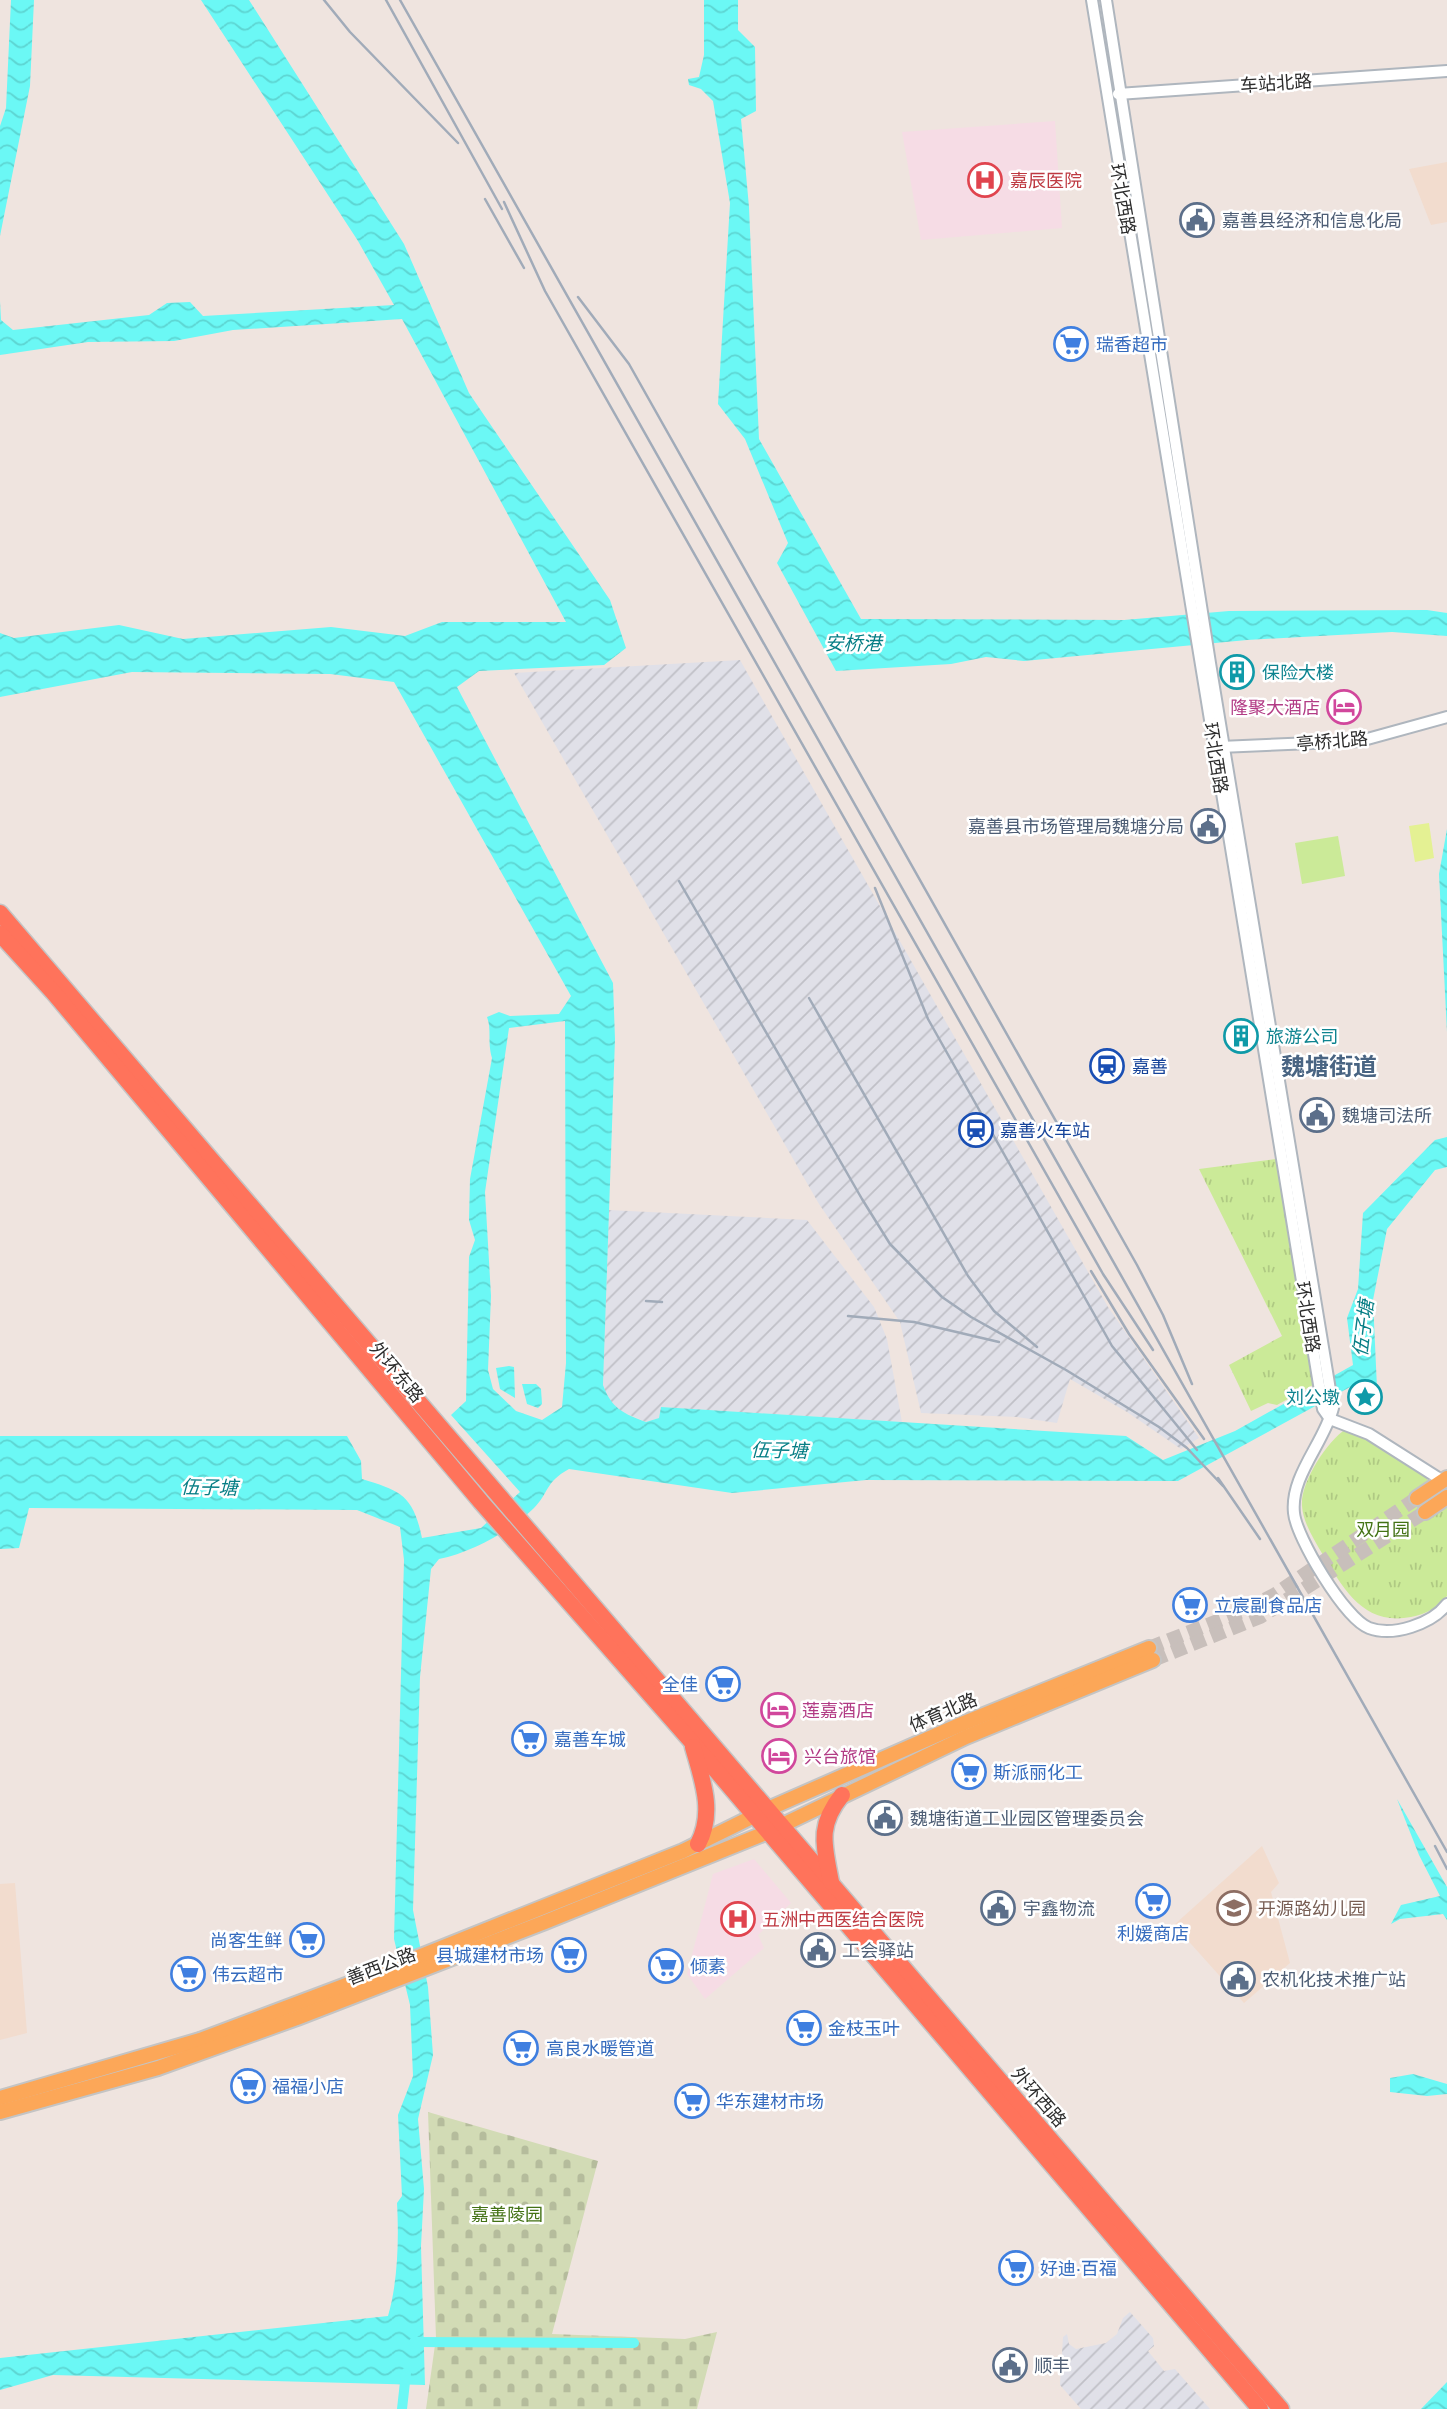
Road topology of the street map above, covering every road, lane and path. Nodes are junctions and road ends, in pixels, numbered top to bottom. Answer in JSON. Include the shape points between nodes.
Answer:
{"nodes":[{"id":1,"x":1092,"y":0,"type":"edge"},
{"id":2,"x":1106,"y":0,"type":"edge"},
{"id":3,"x":1447,"y":71,"type":"edge"},
{"id":4,"x":1122,"y":93,"type":"junction"},
{"id":5,"x":1105,"y":95,"type":"junction"},
{"id":6,"x":1196,"y":599,"type":"junction"},
{"id":7,"x":1447,"y":717,"type":"edge"},
{"id":8,"x":1219,"y":747,"type":"junction"},
{"id":9,"x":0,"y":913,"type":"edge"},
{"id":10,"x":0,"y":934,"type":"edge"},
{"id":11,"x":1329,"y":1412,"type":"junction"},
{"id":12,"x":1445,"y":1479,"type":"edge"},
{"id":13,"x":1447,"y":1497,"type":"edge"},
{"id":14,"x":1417,"y":1498,"type":"tunnel mouth"},
{"id":15,"x":1425,"y":1512,"type":"tunnel mouth"},
{"id":16,"x":519,"y":1533,"type":"junction"},
{"id":17,"x":1447,"y":1604,"type":"edge"},
{"id":18,"x":691,"y":1741,"type":"junction"},
{"id":19,"x":842,"y":1795,"type":"junction"},
{"id":20,"x":762,"y":1813,"type":"junction"},
{"id":21,"x":774,"y":1828,"type":"junction"},
{"id":22,"x":698,"y":1844,"type":"junction"},
{"id":23,"x":832,"y":1884,"type":"junction"},
{"id":24,"x":448,"y":1953,"type":"junction"},
{"id":25,"x":388,"y":1977,"type":"junction"},
{"id":26,"x":0,"y":2098,"type":"edge"},
{"id":27,"x":0,"y":2112,"type":"edge"},
{"id":28,"x":1260,"y":2409,"type":"edge"},
{"id":29,"x":1281,"y":2409,"type":"edge"}],
"edges":[{"from":1,"to":5,"type":"street","name":"环北西路"},
{"from":2,"to":4,"type":"street","name":"环北西路"},
{"from":3,"to":4,"type":"street","name":"车站北路"},
{"from":4,"to":5,"type":"street","name":"车站北路"},
{"from":4,"to":6,"type":"street","name":"环北西路"},
{"from":5,"to":6,"type":"street","name":"环北西路"},
{"from":6,"to":8,"type":"street","name":"环北西路"},
{"from":7,"to":8,"type":"street","name":"亭桥北路","via":[[1360,741]]},
{"from":8,"to":11,"type":"street","name":"环北西路"},
{"from":9,"to":16,"type":"highway","name":"外环东路","via":[[463,1452]]},
{"from":10,"to":16,"type":"highway","name":"外环东路","via":[[481,1502]]},
{"from":11,"to":12,"type":"street"},
{"from":11,"to":17,"type":"street","via":[[1294,1493],[1294,1516],[1332,1592],[1369,1628],[1398,1630],[1417,1625]]},
{"from":12,"to":14,"type":"main road"},
{"from":13,"to":15,"type":"main road"},
{"from":16,"to":18,"type":"highway","name":"外环东路"},
{"from":16,"to":20,"type":"highway","name":"外环东路"},
{"from":18,"to":20,"type":"highway","name":"外环东路"},
{"from":18,"to":22,"type":"highway","via":[[707,1798],[704,1833]]},
{"from":19,"to":20,"type":"main road","name":"体育北路","via":[[1151,1654],[964,1723]]},
{"from":19,"to":21,"type":"main road","name":"体育北路"},
{"from":19,"to":23,"type":"highway","via":[[828,1813],[824,1830]]},
{"from":20,"to":21,"type":"highway","name":"外环西路"},
{"from":20,"to":22,"type":"main road","name":"善西公路"},
{"from":21,"to":23,"type":"highway","name":"外环西路"},
{"from":21,"to":24,"type":"main road","name":"善西公路"},
{"from":21,"to":28,"type":"highway","name":"外环西路"},
{"from":22,"to":24,"type":"main road","name":"善西公路"},
{"from":23,"to":29,"type":"highway","name":"外环西路"},
{"from":24,"to":25,"type":"main road","name":"善西公路"},
{"from":25,"to":26,"type":"main road","name":"善西公路","via":[[200,2040]]},
{"from":25,"to":27,"type":"main road","name":"善西公路","via":[[159,2068]]}]}
